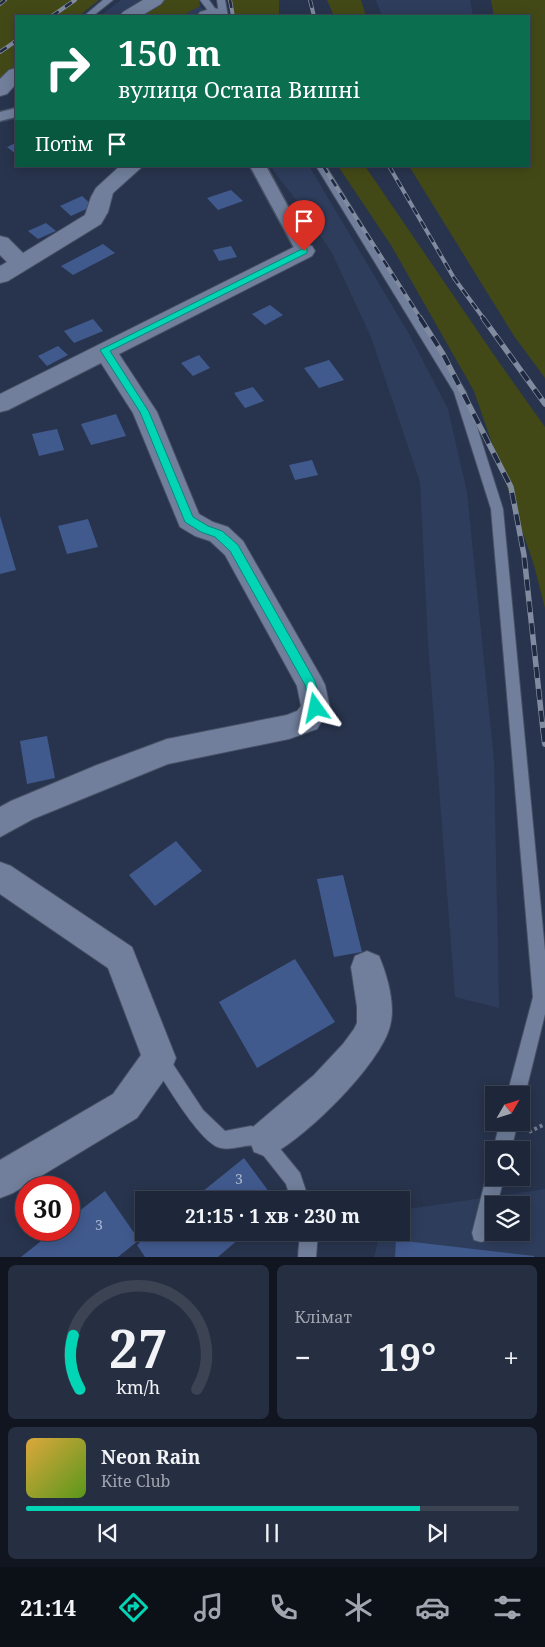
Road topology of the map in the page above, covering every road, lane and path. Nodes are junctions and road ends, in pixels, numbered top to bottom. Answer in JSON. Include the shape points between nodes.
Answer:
{"nodes":[{"id":1,"x":108,"y":0,"type":"edge"},
{"id":2,"x":155,"y":0,"type":"edge"},
{"id":3,"x":89,"y":15,"type":"edge"},
{"id":4,"x":131,"y":15,"type":"edge"},
{"id":5,"x":15,"y":75,"type":"edge"},
{"id":6,"x":0,"y":90,"type":"edge"},
{"id":7,"x":15,"y":112,"type":"edge"},
{"id":8,"x":0,"y":118,"type":"edge"},
{"id":9,"x":132,"y":167,"type":"edge"},
{"id":10,"x":259,"y":167,"type":"edge"},
{"id":11,"x":322,"y":167,"type":"edge"},
{"id":12,"x":0,"y":243,"type":"edge"},
{"id":13,"x":304,"y":251,"type":"joint"},
{"id":14,"x":20,"y":262,"type":"junction"},
{"id":15,"x":0,"y":276,"type":"edge"},
{"id":16,"x":105,"y":350,"type":"junction"},
{"id":17,"x":0,"y":404,"type":"edge"},
{"id":18,"x":0,"y":822,"type":"edge"},
{"id":19,"x":0,"y":876,"type":"edge"},
{"id":20,"x":367,"y":967,"type":"dead end"},
{"id":21,"x":159,"y":1058,"type":"junction"},
{"id":22,"x":518,"y":1086,"type":"edge"},
{"id":23,"x":266,"y":1139,"type":"junction"},
{"id":24,"x":0,"y":1180,"type":"edge"},
{"id":25,"x":493,"y":1186,"type":"edge"},
{"id":26,"x":297,"y":1191,"type":"edge"},
{"id":27,"x":481,"y":1233,"type":"dead end"},
{"id":28,"x":308,"y":1241,"type":"edge"},
{"id":29,"x":307,"y":1257,"type":"edge"}],
"edges":[{"from":1,"to":3,"type":"lane"},
{"from":2,"to":4,"type":"street"},
{"from":5,"to":6,"type":"street"},
{"from":7,"to":8,"type":"street"},
{"from":9,"to":14,"type":"street","via":[[108,187],[94,219]]},
{"from":10,"to":13,"type":"street"},
{"from":11,"to":22,"type":"lane","via":[[460,392],[497,509],[541,997]]},
{"from":12,"to":14,"type":"street"},
{"from":13,"to":16,"type":"street"},
{"from":14,"to":15,"type":"street"},
{"from":16,"to":17,"type":"street"},
{"from":16,"to":18,"type":"street","via":[[144,412],[189,520],[219,534],[234,548],[311,685],[316,708],[307,720],[288,727],[167,752],[22,810]]},
{"from":19,"to":21,"type":"street","via":[[120,958]]},
{"from":20,"to":23,"type":"street","via":[[374,1026],[366,1044],[323,1089]]},
{"from":21,"to":23,"type":"lane","via":[[197,1116],[222,1140],[250,1135]]},
{"from":21,"to":24,"type":"street","via":[[125,1106]]},
{"from":23,"to":26,"type":"lane","via":[[269,1149],[294,1180]]},
{"from":25,"to":27,"type":"lane"},
{"from":28,"to":29,"type":"lane"}]}
